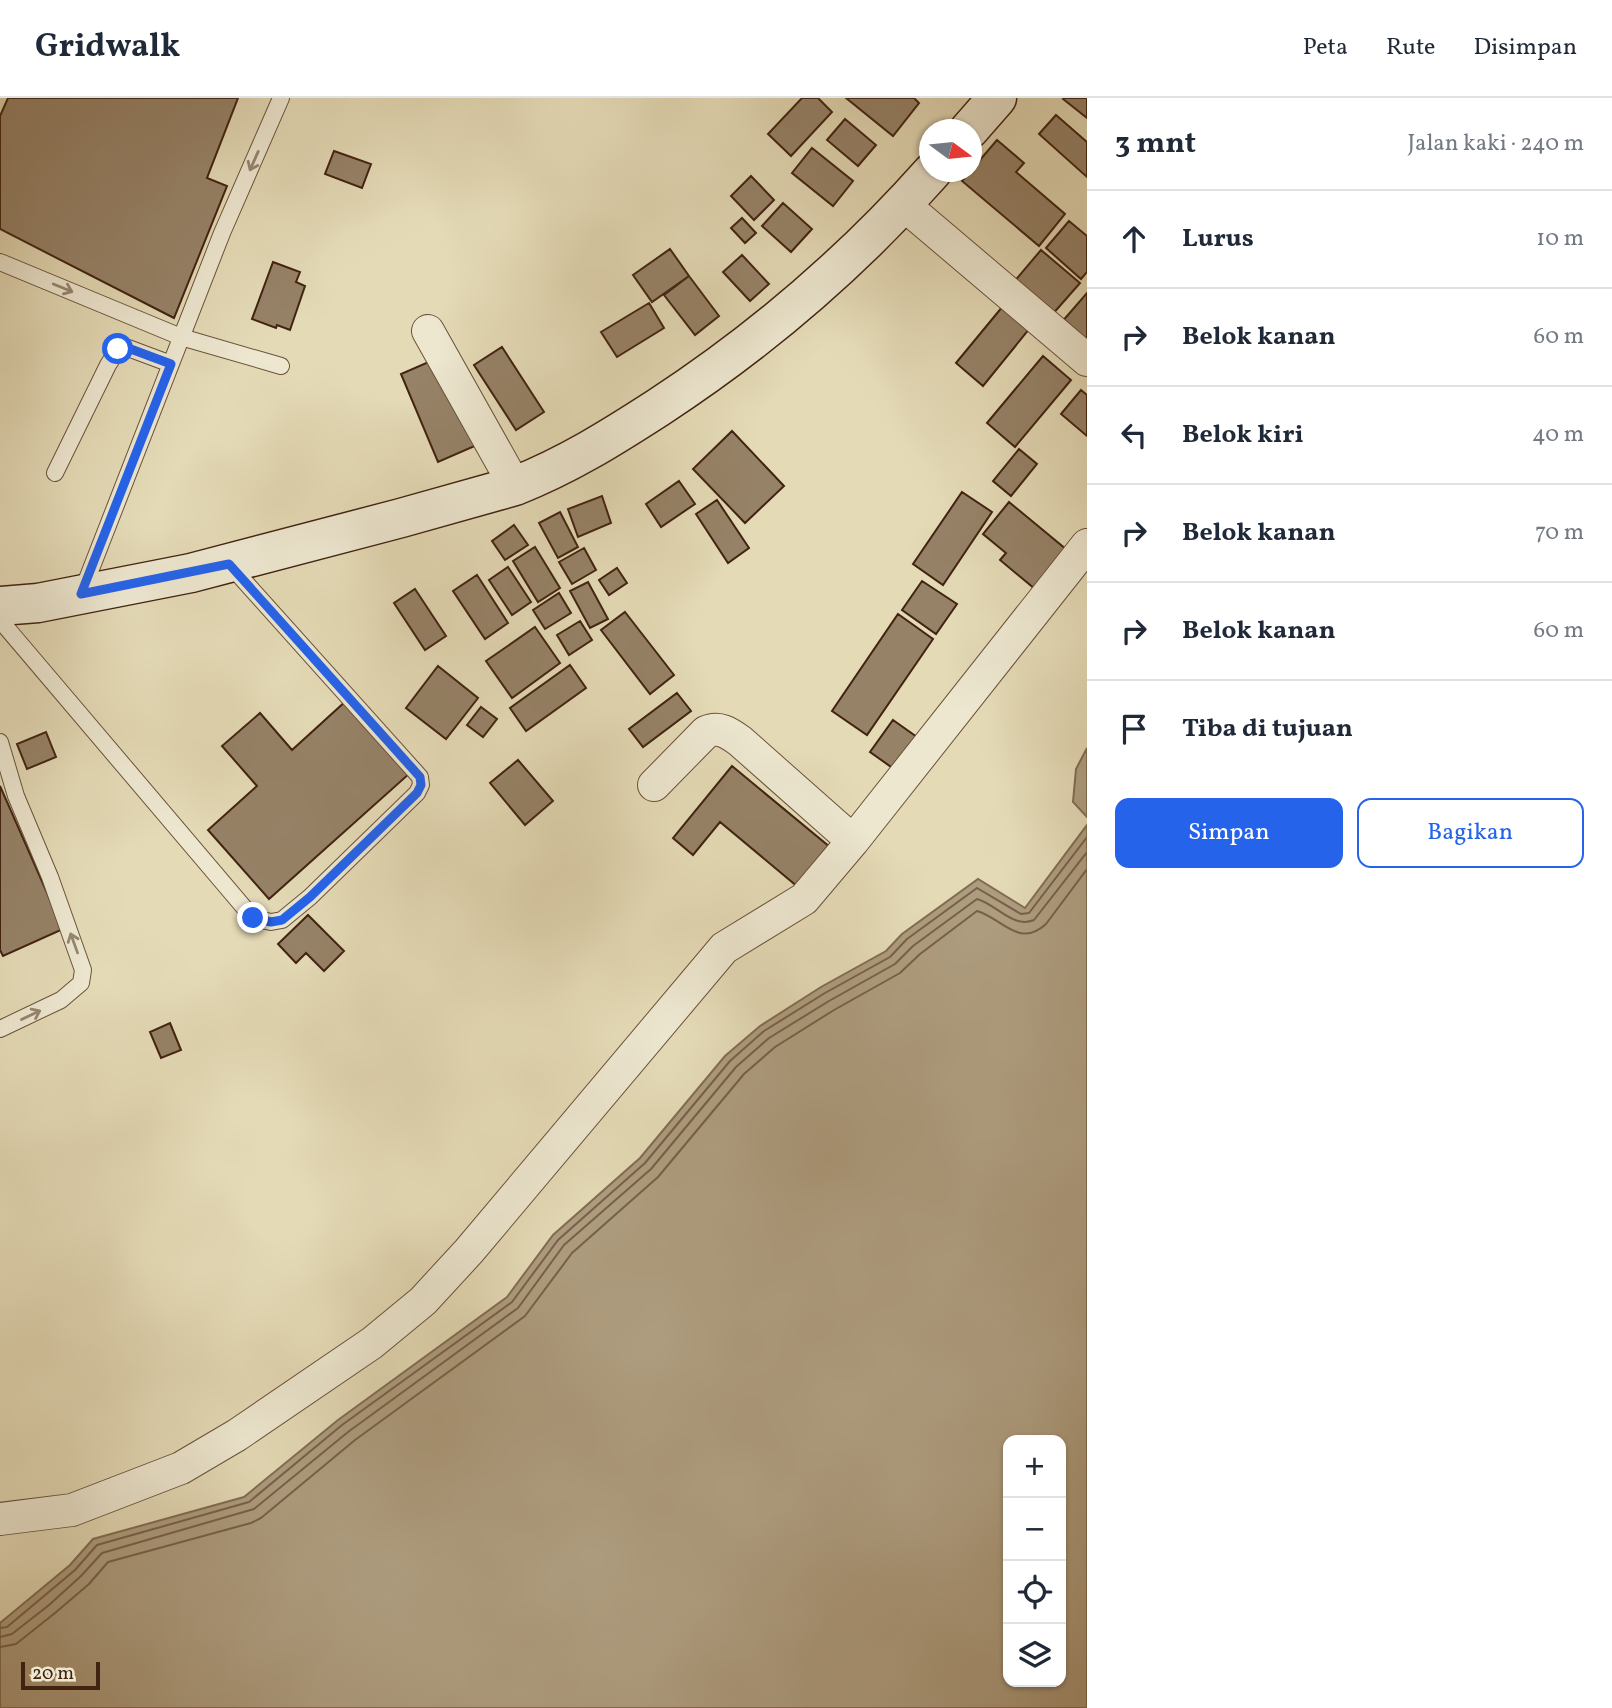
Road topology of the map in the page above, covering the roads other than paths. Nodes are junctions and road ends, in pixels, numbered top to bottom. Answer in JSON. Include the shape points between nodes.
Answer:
{"nodes":[{"id":1,"x":281,"y":98,"type":"edge"},
{"id":2,"x":998,"y":98,"type":"edge"},
{"id":3,"x":979,"y":119,"type":"edge"},
{"id":4,"x":923,"y":182,"type":"edge"},
{"id":5,"x":903,"y":204,"type":"junction"},
{"id":6,"x":0,"y":262,"type":"edge"},
{"id":7,"x":428,"y":331,"type":"dead end"},
{"id":8,"x":181,"y":337,"type":"junction"},
{"id":9,"x":1087,"y":360,"type":"edge"},
{"id":10,"x":171,"y":364,"type":"junction"},
{"id":11,"x":281,"y":366,"type":"dead end"},
{"id":12,"x":55,"y":473,"type":"dead end"},
{"id":13,"x":515,"y":486,"type":"junction"},
{"id":14,"x":1087,"y":545,"type":"edge"},
{"id":15,"x":229,"y":564,"type":"junction"},
{"id":16,"x":81,"y":594,"type":"junction"},
{"id":17,"x":0,"y":606,"type":"edge"},
{"id":18,"x":0,"y":620,"type":"edge"},
{"id":19,"x":1,"y":753,"type":"edge"},
{"id":20,"x":654,"y":785,"type":"dead end"},
{"id":21,"x":853,"y":841,"type":"junction"},
{"id":22,"x":0,"y":1029,"type":"edge"},
{"id":23,"x":0,"y":1519,"type":"edge"}],
"edges":[{"from":1,"to":8,"type":"lane","one_way":true},
{"from":2,"to":3,"type":"street"},
{"from":4,"to":5,"type":"street"},
{"from":5,"to":9,"type":"street"},
{"from":5,"to":13,"type":"street","via":[[836,271],[696,382],[555,470]]},
{"from":6,"to":8,"type":"lane","one_way":true},
{"from":7,"to":13,"type":"street"},
{"from":8,"to":10,"type":"lane"},
{"from":8,"to":11,"type":"lane"},
{"from":10,"to":12,"type":"lane","via":[[128,348],[118,349]]},
{"from":10,"to":16,"type":"lane"},
{"from":13,"to":15,"type":"street"},
{"from":14,"to":21,"type":"street"},
{"from":15,"to":16,"type":"street"},
{"from":15,"to":18,"type":"lane","via":[[420,777],[417,793],[282,920],[253,918]]},
{"from":16,"to":17,"type":"street"},
{"from":22,"to":19,"type":"lane","one_way":true,"via":[[61,1000],[81,983],[82,970]]},
{"from":20,"to":21,"type":"street","via":[[706,732],[720,730],[740,741]]},
{"from":21,"to":23,"type":"street","via":[[804,899],[724,948],[469,1251],[423,1301],[372,1343],[181,1468],[72,1510]]}]}
